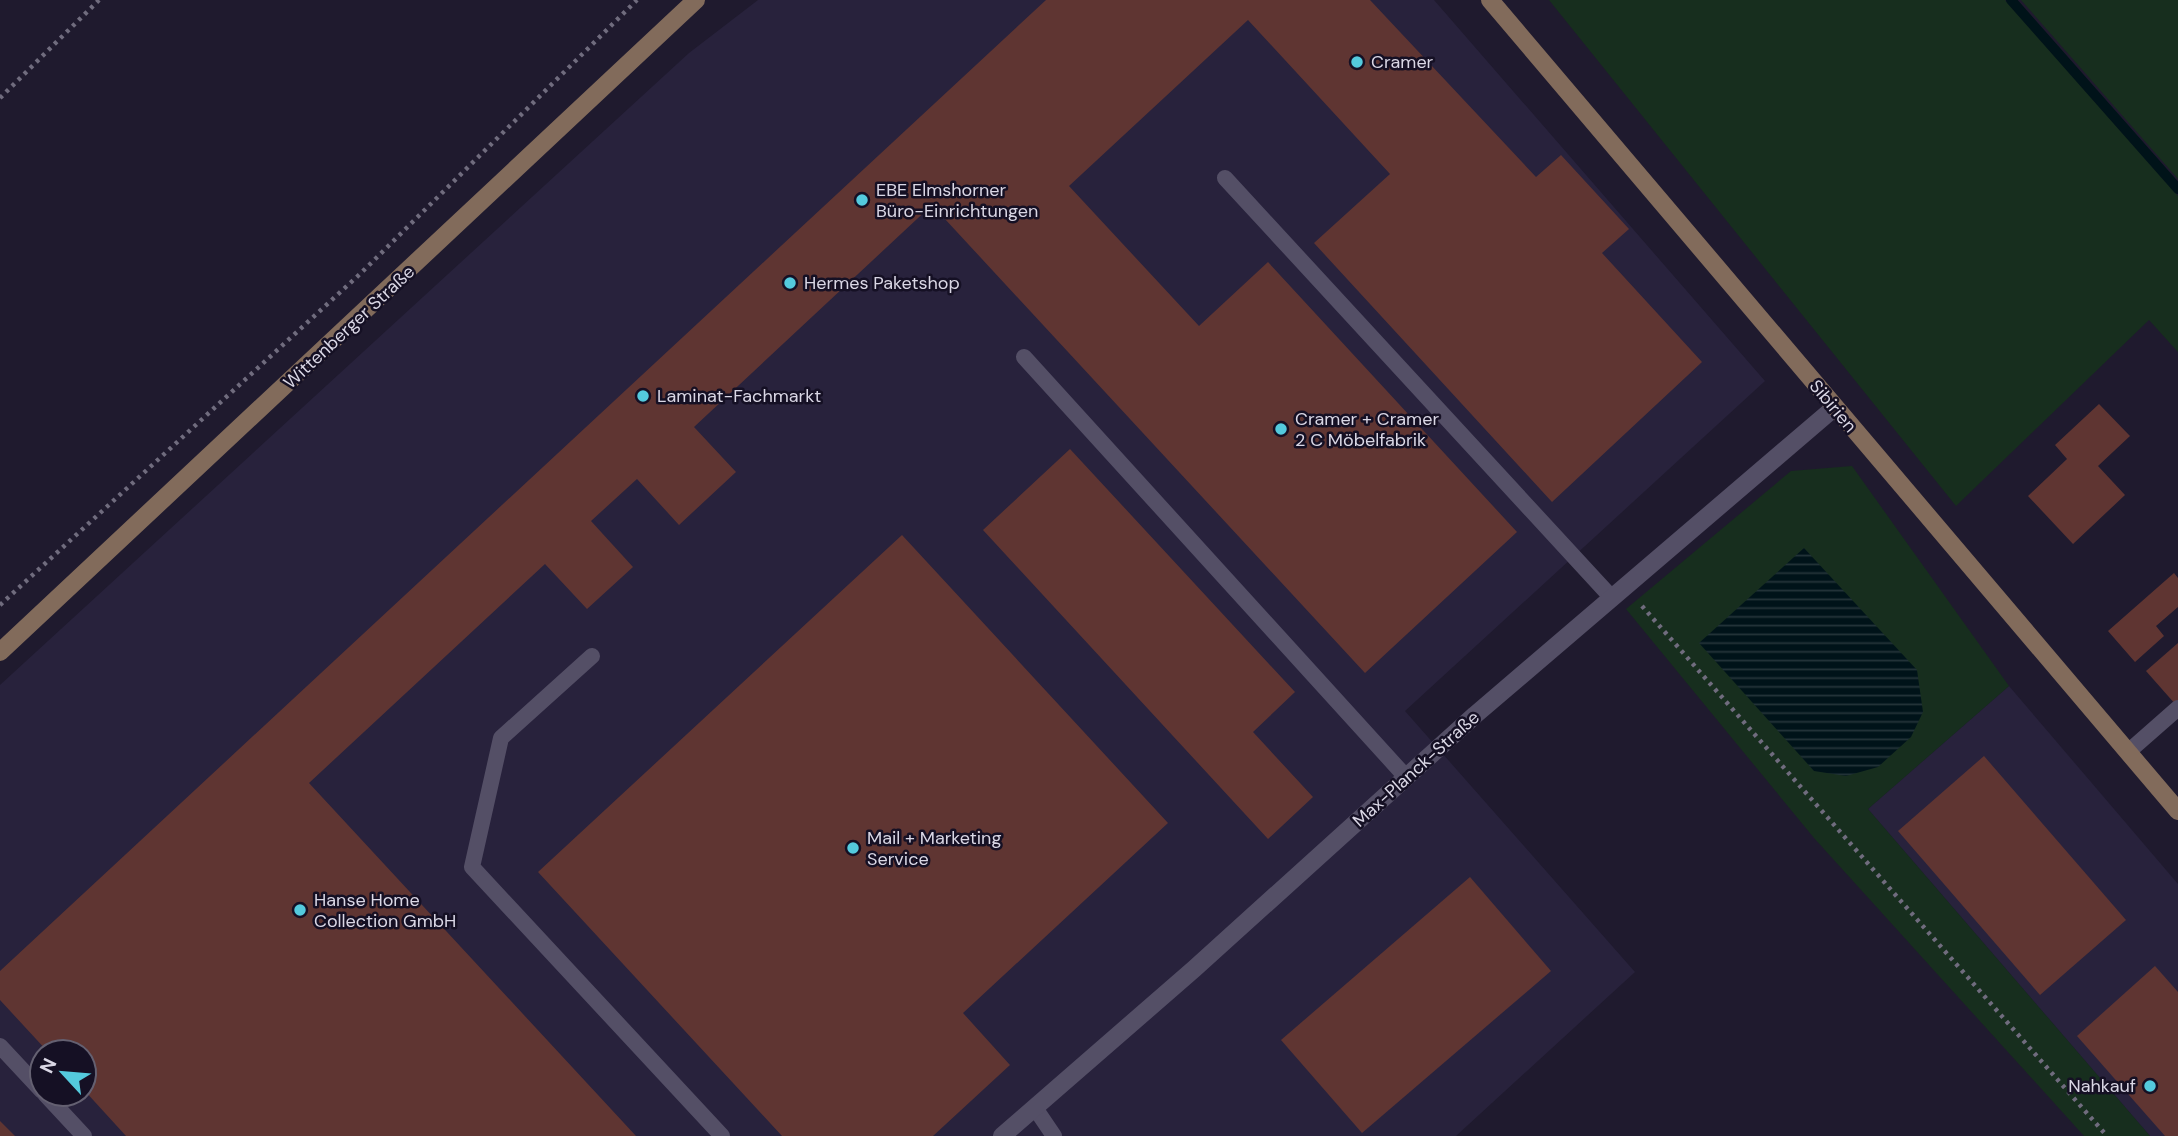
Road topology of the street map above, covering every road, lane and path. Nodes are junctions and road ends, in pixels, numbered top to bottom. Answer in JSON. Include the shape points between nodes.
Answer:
{"nodes":[{"id":1,"x":100,"y":0,"type":"edge"},
{"id":2,"x":637,"y":0,"type":"edge"},
{"id":3,"x":696,"y":0,"type":"edge"},
{"id":4,"x":1490,"y":0,"type":"edge"},
{"id":5,"x":0,"y":98,"type":"edge"},
{"id":6,"x":1225,"y":177,"type":"dead end"},
{"id":7,"x":1024,"y":357,"type":"dead end"},
{"id":8,"x":1834,"y":408,"type":"junction"},
{"id":9,"x":1619,"y":592,"type":"junction"},
{"id":10,"x":0,"y":605,"type":"edge"},
{"id":11,"x":0,"y":652,"type":"edge"},
{"id":12,"x":592,"y":656,"type":"dead end"},
{"id":13,"x":2178,"y":709,"type":"edge"},
{"id":14,"x":2128,"y":752,"type":"junction"},
{"id":15,"x":1406,"y":777,"type":"junction"},
{"id":16,"x":2178,"y":811,"type":"edge"},
{"id":17,"x":0,"y":1046,"type":"edge"},
{"id":18,"x":28,"y":1077,"type":"edge"},
{"id":19,"x":57,"y":1108,"type":"edge"},
{"id":20,"x":1035,"y":1108,"type":"junction"},
{"id":21,"x":84,"y":1136,"type":"edge"},
{"id":22,"x":722,"y":1136,"type":"edge"},
{"id":23,"x":1002,"y":1136,"type":"edge"},
{"id":24,"x":1054,"y":1136,"type":"edge"},
{"id":25,"x":2106,"y":1136,"type":"edge"}],
"edges":[{"from":1,"to":5,"type":"path"},
{"from":2,"to":10,"type":"path","via":[[360,274]]},
{"from":3,"to":11,"type":"street","name":"Wittenberger Straße"},
{"from":4,"to":8,"type":"street","name":"Sibirien"},
{"from":6,"to":9,"type":"lane"},
{"from":7,"to":15,"type":"lane"},
{"from":8,"to":9,"type":"street","name":"Max-Planck-Straße"},
{"from":8,"to":14,"type":"street","name":"Sibirien"},
{"from":9,"to":15,"type":"street","name":"Max-Planck-Straße"},
{"from":9,"to":25,"type":"path"},
{"from":12,"to":22,"type":"lane","via":[[501,738],[472,867]]},
{"from":13,"to":14,"type":"lane"},
{"from":14,"to":16,"type":"street","name":"Sibirien"},
{"from":15,"to":20,"type":"street","name":"Max-Planck-Straße"},
{"from":17,"to":18,"type":"lane"},
{"from":19,"to":21,"type":"lane"},
{"from":20,"to":23,"type":"street","name":"Max-Planck-Straße"},
{"from":20,"to":24,"type":"lane"}]}
